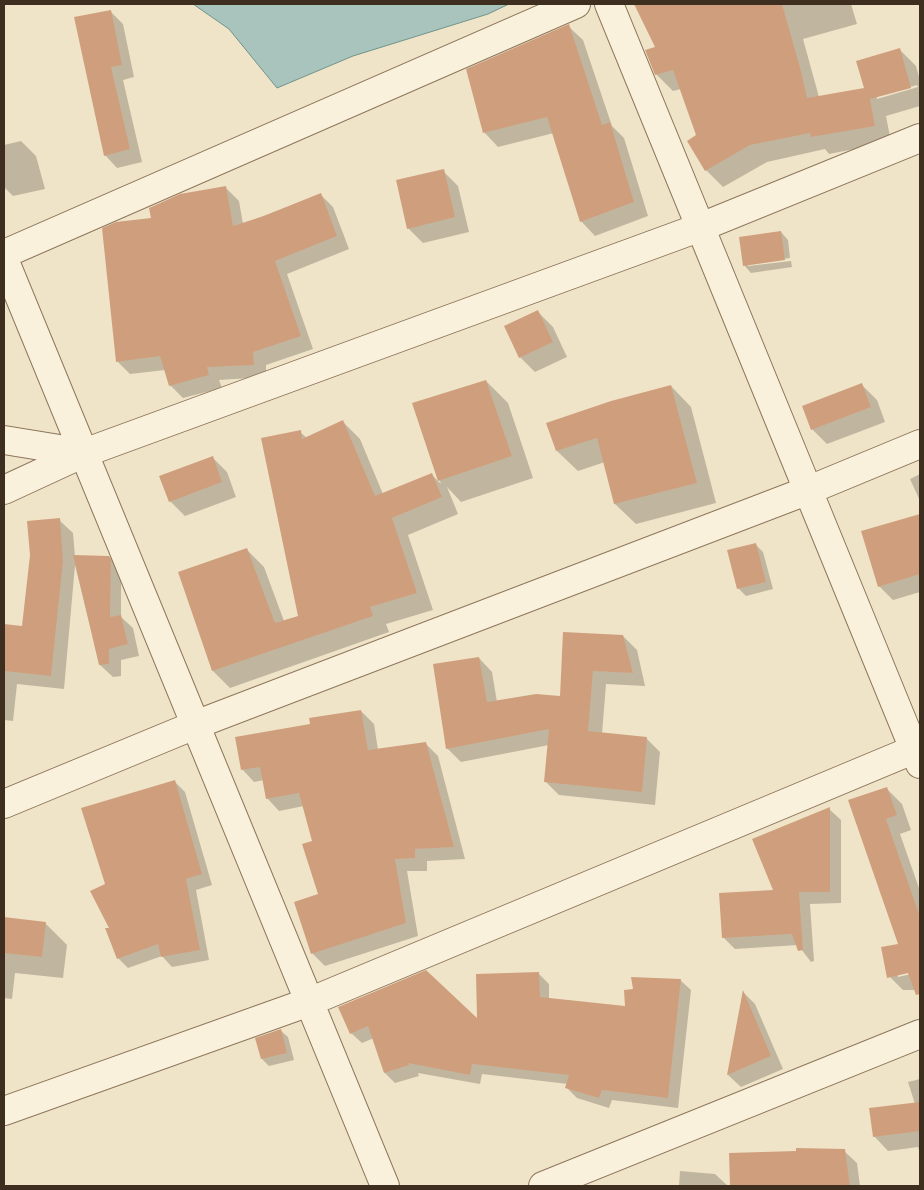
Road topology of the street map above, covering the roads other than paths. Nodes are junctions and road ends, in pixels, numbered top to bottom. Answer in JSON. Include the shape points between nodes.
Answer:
{"nodes":[{"id":1,"x":576,"y":4,"type":"edge"},
{"id":2,"x":609,"y":4,"type":"edge"},
{"id":3,"x":920,"y":138,"type":"edge"},
{"id":4,"x":701,"y":227,"type":"junction"},
{"id":5,"x":4,"y":254,"type":"edge"},
{"id":6,"x":4,"y":259,"type":"edge"},
{"id":7,"x":4,"y":440,"type":"edge"},
{"id":8,"x":920,"y":444,"type":"edge"},
{"id":9,"x":84,"y":453,"type":"junction"},
{"id":10,"x":4,"y":490,"type":"edge"},
{"id":11,"x":809,"y":490,"type":"junction"},
{"id":12,"x":196,"y":725,"type":"junction"},
{"id":13,"x":918,"y":754,"type":"edge"},
{"id":14,"x":4,"y":804,"type":"edge"},
{"id":15,"x":309,"y":1002,"type":"junction"},
{"id":16,"x":920,"y":1034,"type":"edge"},
{"id":17,"x":4,"y":1110,"type":"edge"},
{"id":18,"x":385,"y":1186,"type":"edge"},
{"id":19,"x":543,"y":1186,"type":"edge"}],
"edges":[{"from":1,"to":5,"type":"street"},
{"from":2,"to":4,"type":"street"},
{"from":3,"to":4,"type":"street"},
{"from":4,"to":9,"type":"street"},
{"from":4,"to":11,"type":"street"},
{"from":6,"to":9,"type":"street"},
{"from":7,"to":9,"type":"street"},
{"from":8,"to":11,"type":"street"},
{"from":9,"to":10,"type":"street"},
{"from":9,"to":12,"type":"street"},
{"from":11,"to":12,"type":"street"},
{"from":11,"to":13,"type":"street"},
{"from":12,"to":14,"type":"street"},
{"from":12,"to":15,"type":"street"},
{"from":13,"to":15,"type":"street"},
{"from":15,"to":17,"type":"street"},
{"from":15,"to":18,"type":"street"},
{"from":16,"to":19,"type":"street"}]}
